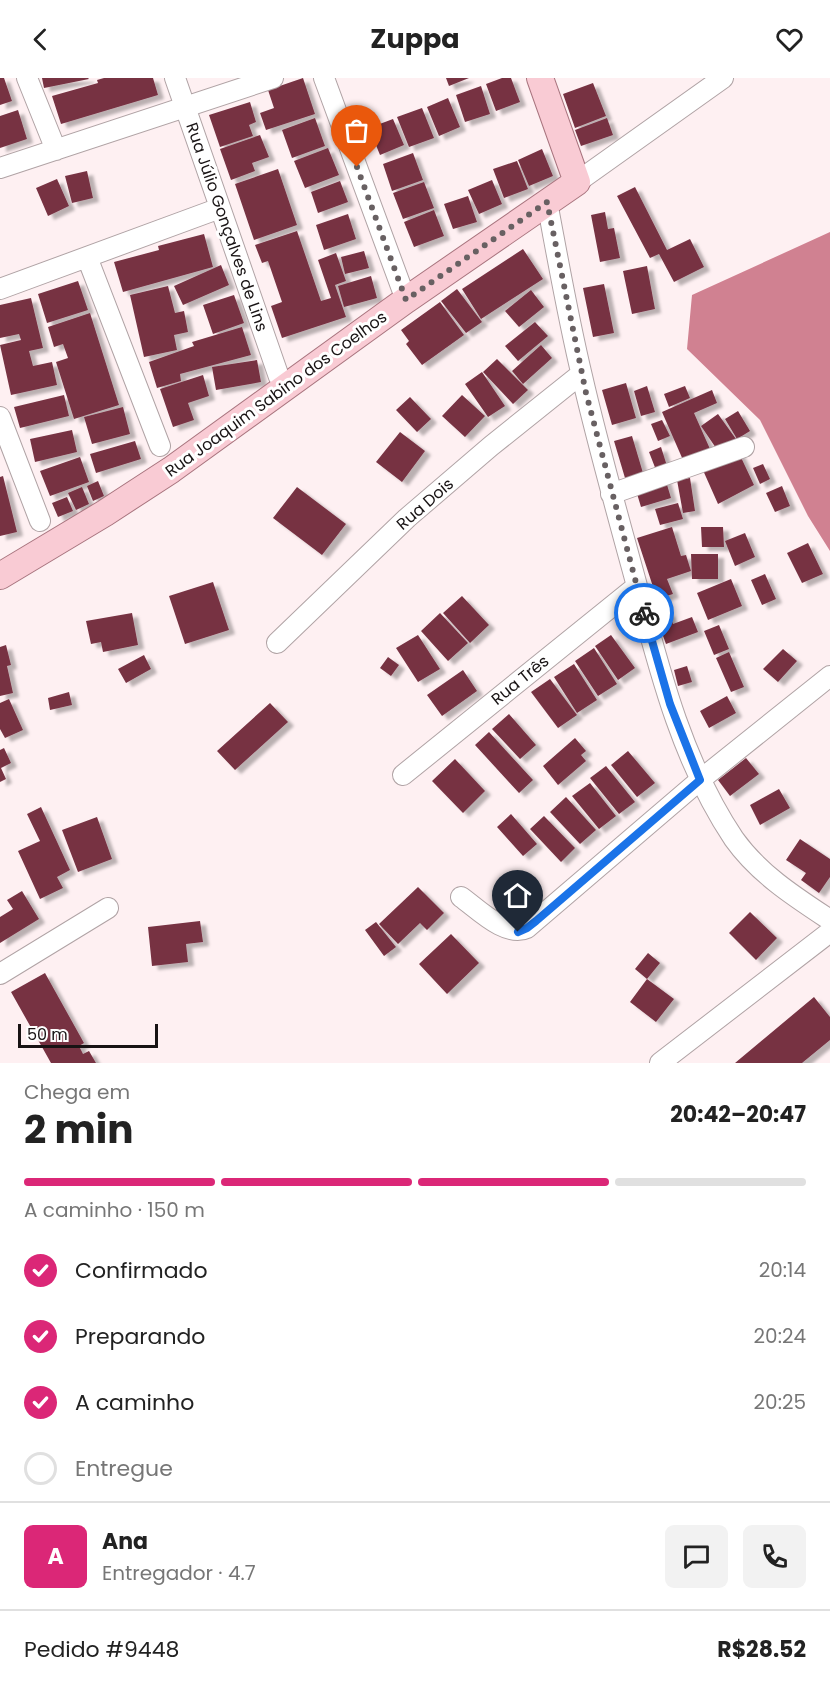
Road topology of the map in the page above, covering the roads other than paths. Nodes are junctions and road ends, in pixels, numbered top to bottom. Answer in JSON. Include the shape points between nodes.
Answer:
{"nodes":[{"id":1,"x":27,"y":78,"type":"edge"},
{"id":2,"x":174,"y":78,"type":"edge"},
{"id":3,"x":273,"y":78,"type":"edge"},
{"id":4,"x":324,"y":78,"type":"edge"},
{"id":5,"x":540,"y":78,"type":"edge"},
{"id":6,"x":723,"y":78,"type":"edge"},
{"id":7,"x":186,"y":108,"type":"junction"},
{"id":8,"x":56,"y":150,"type":"junction"},
{"id":9,"x":0,"y":168,"type":"edge"},
{"id":10,"x":577,"y":182,"type":"junction"},
{"id":11,"x":547,"y":202,"type":"junction"},
{"id":12,"x":220,"y":208,"type":"junction"},
{"id":13,"x":87,"y":257,"type":"junction"},
{"id":14,"x":0,"y":290,"type":"edge"},
{"id":15,"x":406,"y":300,"type":"junction"},
{"id":16,"x":581,"y":374,"type":"junction"},
{"id":17,"x":279,"y":377,"type":"dead end"},
{"id":18,"x":0,"y":417,"type":"edge"},
{"id":19,"x":160,"y":446,"type":"dead end"},
{"id":20,"x":744,"y":447,"type":"dead end"},
{"id":21,"x":611,"y":494,"type":"junction"},
{"id":22,"x":40,"y":521,"type":"dead end"},
{"id":23,"x":0,"y":576,"type":"edge"},
{"id":24,"x":637,"y":586,"type":"junction"},
{"id":25,"x":277,"y":643,"type":"dead end"},
{"id":26,"x":830,"y":676,"type":"edge"},
{"id":27,"x":403,"y":775,"type":"dead end"},
{"id":28,"x":700,"y":780,"type":"junction"},
{"id":29,"x":461,"y":897,"type":"dead end"},
{"id":30,"x":108,"y":908,"type":"dead end"},
{"id":31,"x":830,"y":920,"type":"edge"},
{"id":32,"x":830,"y":932,"type":"edge"},
{"id":33,"x":0,"y":974,"type":"edge"},
{"id":34,"x":660,"y":1063,"type":"edge"}],
"edges":[{"from":1,"to":8,"type":"street"},
{"from":2,"to":7,"type":"street","name":"Rua Júlio Gonçalves de Lins"},
{"from":3,"to":7,"type":"street"},
{"from":4,"to":15,"type":"street"},
{"from":5,"to":10,"type":"main road"},
{"from":6,"to":10,"type":"street","name":"Rua Joaquim Sabino dos Coelhos"},
{"from":7,"to":8,"type":"street"},
{"from":7,"to":12,"type":"street","name":"Rua Júlio Gonçalves de Lins"},
{"from":8,"to":9,"type":"street"},
{"from":10,"to":11,"type":"main road","name":"Rua Joaquim Sabino dos Coelhos"},
{"from":11,"to":15,"type":"main road","name":"Rua Joaquim Sabino dos Coelhos"},
{"from":11,"to":16,"type":"street"},
{"from":12,"to":13,"type":"street"},
{"from":12,"to":17,"type":"street","name":"Rua Júlio Gonçalves de Lins"},
{"from":13,"to":14,"type":"street"},
{"from":13,"to":19,"type":"street"},
{"from":15,"to":23,"type":"main road","name":"Rua Joaquim Sabino dos Coelhos","via":[[171,470]]},
{"from":16,"to":21,"type":"street"},
{"from":16,"to":25,"type":"street","name":"Rua Dois","via":[[407,518]]},
{"from":18,"to":22,"type":"street"},
{"from":20,"to":21,"type":"street"},
{"from":21,"to":24,"type":"street"},
{"from":24,"to":27,"type":"street","name":"Rua Três"},
{"from":24,"to":28,"type":"street","via":[[657,664]]},
{"from":26,"to":28,"type":"street"},
{"from":28,"to":29,"type":"street","via":[[523,930],[508,930]]},
{"from":28,"to":31,"type":"street","via":[[734,839],[754,863]]},
{"from":30,"to":33,"type":"street"},
{"from":32,"to":34,"type":"street"}]}
